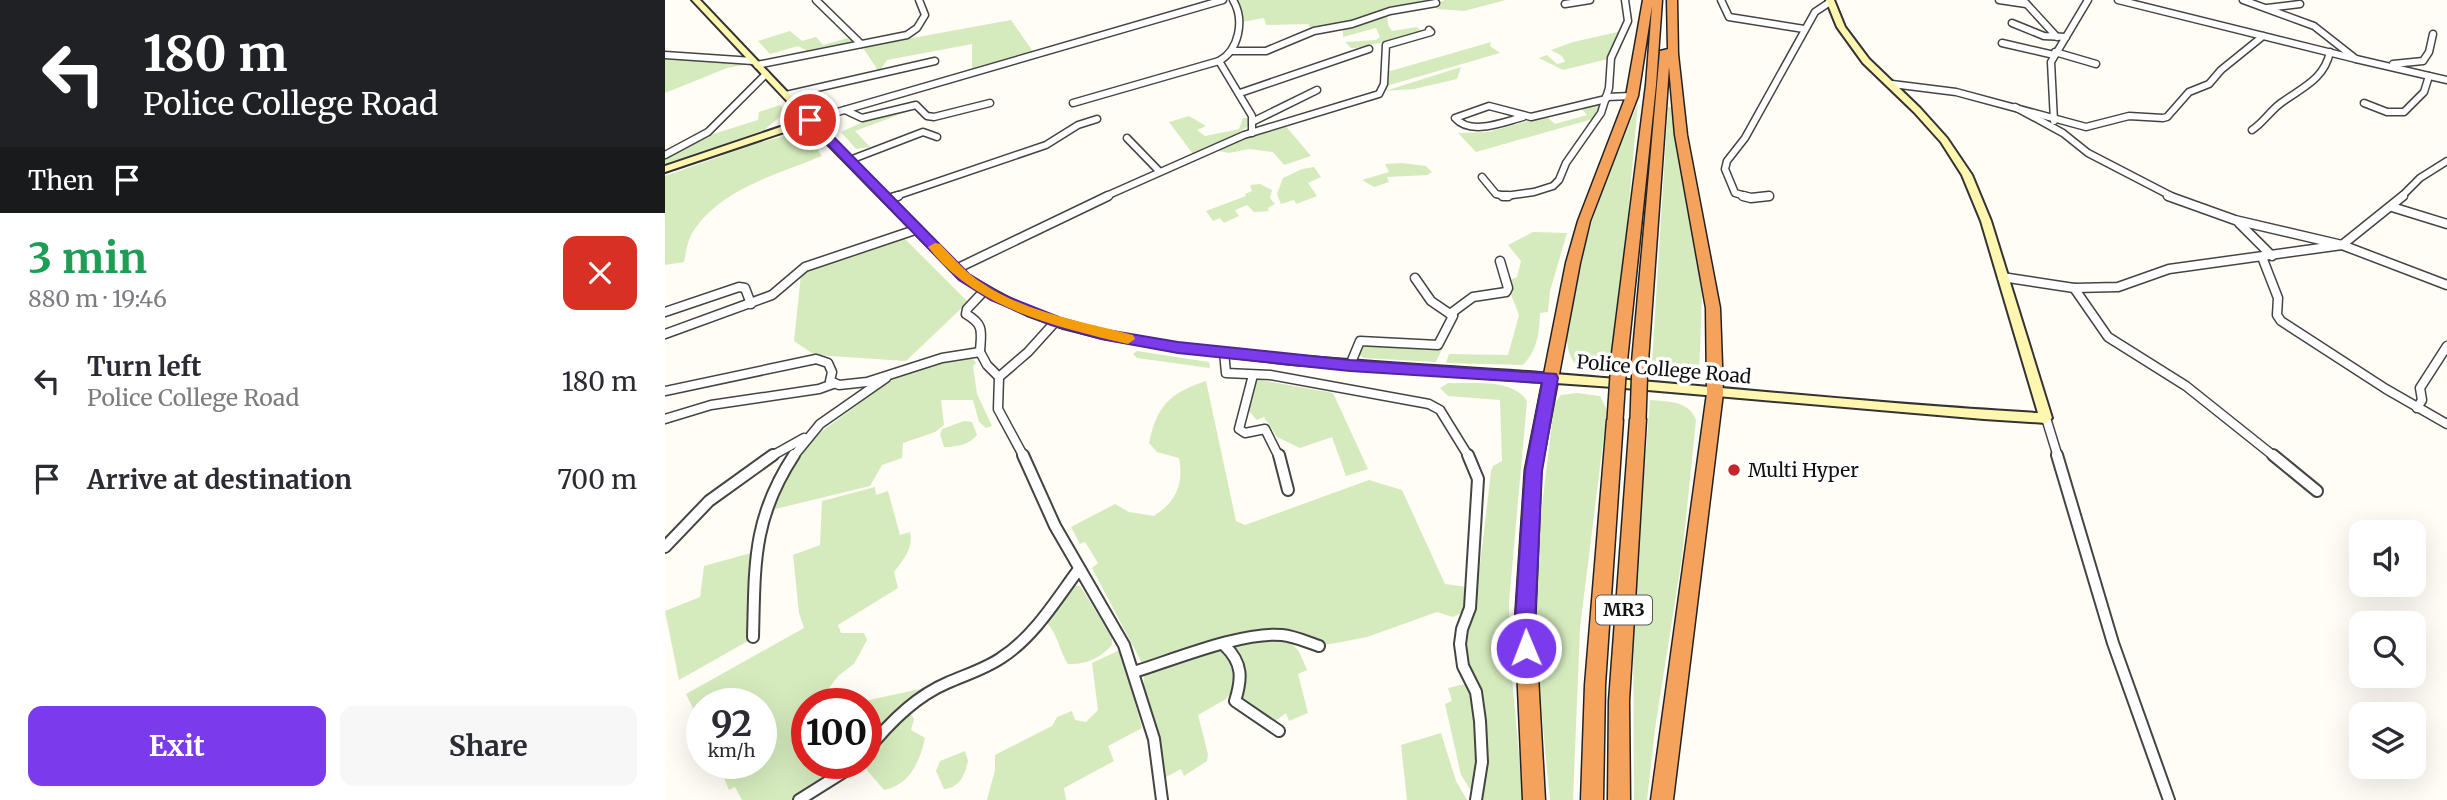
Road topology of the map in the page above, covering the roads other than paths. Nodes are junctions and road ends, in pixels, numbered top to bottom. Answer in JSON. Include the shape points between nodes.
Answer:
{"nodes":[{"id":1,"x":697,"y":0,"type":"edge"},
{"id":2,"x":816,"y":0,"type":"edge"},
{"id":3,"x":919,"y":0,"type":"edge"},
{"id":4,"x":1223,"y":0,"type":"edge"},
{"id":5,"x":1233,"y":0,"type":"edge"},
{"id":6,"x":1590,"y":0,"type":"edge"},
{"id":7,"x":1625,"y":0,"type":"edge"},
{"id":8,"x":1648,"y":0,"type":"edge"},
{"id":9,"x":1657,"y":0,"type":"edge"},
{"id":10,"x":1670,"y":0,"type":"edge"},
{"id":11,"x":1721,"y":0,"type":"edge"},
{"id":12,"x":1999,"y":0,"type":"edge"},
{"id":13,"x":2088,"y":0,"type":"edge"},
{"id":14,"x":2118,"y":0,"type":"edge"},
{"id":15,"x":2243,"y":0,"type":"edge"},
{"id":16,"x":1830,"y":1,"type":"edge"},
{"id":17,"x":2024,"y":2,"type":"edge"},
{"id":18,"x":1436,"y":3,"type":"dead end"},
{"id":19,"x":1565,"y":4,"type":"dead end"},
{"id":20,"x":2301,"y":5,"type":"dead end"},
{"id":21,"x":2265,"y":8,"type":"junction"},
{"id":22,"x":2012,"y":23,"type":"dead end"},
{"id":23,"x":1804,"y":29,"type":"junction"},
{"id":24,"x":1429,"y":30,"type":"dead end"},
{"id":25,"x":2433,"y":34,"type":"dead end"},
{"id":26,"x":2263,"y":36,"type":"junction"},
{"id":27,"x":2057,"y":37,"type":"junction"},
{"id":28,"x":2066,"y":37,"type":"junction"},
{"id":29,"x":2002,"y":43,"type":"dead end"},
{"id":30,"x":861,"y":44,"type":"junction"},
{"id":31,"x":1369,"y":49,"type":"dead end"},
{"id":32,"x":1233,"y":51,"type":"junction"},
{"id":33,"x":2330,"y":52,"type":"junction"},
{"id":34,"x":2055,"y":54,"type":"junction"},
{"id":35,"x":665,"y":55,"type":"edge"},
{"id":36,"x":2356,"y":59,"type":"junction"},
{"id":37,"x":935,"y":61,"type":"dead end"},
{"id":38,"x":1219,"y":61,"type":"junction"},
{"id":39,"x":755,"y":63,"type":"junction"},
{"id":40,"x":2096,"y":64,"type":"dead end"},
{"id":41,"x":2383,"y":65,"type":"junction"},
{"id":42,"x":766,"y":74,"type":"junction"},
{"id":43,"x":2429,"y":76,"type":"junction"},
{"id":44,"x":2447,"y":80,"type":"edge"},
{"id":45,"x":1892,"y":84,"type":"junction"},
{"id":46,"x":1317,"y":90,"type":"dead end"},
{"id":47,"x":1240,"y":93,"type":"junction"},
{"id":48,"x":786,"y":95,"type":"junction"},
{"id":49,"x":1632,"y":96,"type":"junction"},
{"id":50,"x":1606,"y":98,"type":"junction"},
{"id":51,"x":990,"y":103,"type":"dead end"},
{"id":52,"x":1073,"y":103,"type":"dead end"},
{"id":53,"x":2364,"y":103,"type":"dead end"},
{"id":54,"x":2015,"y":107,"type":"junction"},
{"id":55,"x":845,"y":110,"type":"junction"},
{"id":56,"x":1523,"y":117,"type":"junction"},
{"id":57,"x":2053,"y":117,"type":"junction"},
{"id":58,"x":1097,"y":118,"type":"dead end"},
{"id":59,"x":810,"y":120,"type":"junction"},
{"id":60,"x":1254,"y":121,"type":"junction"},
{"id":61,"x":2252,"y":130,"type":"dead end"},
{"id":62,"x":1252,"y":133,"type":"junction"},
{"id":63,"x":2063,"y":133,"type":"junction"},
{"id":64,"x":937,"y":137,"type":"dead end"},
{"id":65,"x":1127,"y":138,"type":"dead end"},
{"id":66,"x":665,"y":155,"type":"edge"},
{"id":67,"x":850,"y":160,"type":"junction"},
{"id":68,"x":2447,"y":161,"type":"edge"},
{"id":69,"x":665,"y":169,"type":"edge"},
{"id":70,"x":1159,"y":171,"type":"junction"},
{"id":71,"x":1482,"y":177,"type":"dead end"},
{"id":72,"x":1769,"y":195,"type":"dead end"},
{"id":73,"x":888,"y":199,"type":"junction"},
{"id":74,"x":2392,"y":207,"type":"junction"},
{"id":75,"x":2235,"y":220,"type":"junction"},
{"id":76,"x":2447,"y":224,"type":"edge"},
{"id":77,"x":918,"y":229,"type":"junction"},
{"id":78,"x":2342,"y":246,"type":"junction"},
{"id":79,"x":2267,"y":257,"type":"junction"},
{"id":80,"x":1500,"y":261,"type":"dead end"},
{"id":81,"x":956,"y":269,"type":"junction"},
{"id":82,"x":2002,"y":277,"type":"junction"},
{"id":83,"x":1415,"y":278,"type":"dead end"},
{"id":84,"x":2447,"y":285,"type":"edge"},
{"id":85,"x":2074,"y":288,"type":"junction"},
{"id":86,"x":984,"y":291,"type":"junction"},
{"id":87,"x":751,"y":304,"type":"junction"},
{"id":88,"x":665,"y":312,"type":"edge"},
{"id":89,"x":1450,"y":314,"type":"junction"},
{"id":90,"x":1056,"y":321,"type":"junction"},
{"id":91,"x":665,"y":334,"type":"edge"},
{"id":92,"x":2447,"y":346,"type":"edge"},
{"id":93,"x":980,"y":352,"type":"junction"},
{"id":94,"x":1224,"y":352,"type":"junction"},
{"id":95,"x":1350,"y":365,"type":"junction"},
{"id":96,"x":1253,"y":375,"type":"junction"},
{"id":97,"x":891,"y":376,"type":"junction"},
{"id":98,"x":999,"y":377,"type":"junction"},
{"id":99,"x":1551,"y":378,"type":"junction"},
{"id":100,"x":833,"y":384,"type":"junction"},
{"id":101,"x":665,"y":391,"type":"edge"},
{"id":102,"x":1715,"y":393,"type":"junction"},
{"id":103,"x":2417,"y":408,"type":"junction"},
{"id":104,"x":2046,"y":418,"type":"junction"},
{"id":105,"x":665,"y":419,"type":"edge"},
{"id":106,"x":2447,"y":424,"type":"edge"},
{"id":107,"x":806,"y":438,"type":"junction"},
{"id":108,"x":1287,"y":491,"type":"dead end"},
{"id":109,"x":2317,"y":491,"type":"dead end"},
{"id":110,"x":665,"y":547,"type":"edge"},
{"id":111,"x":1079,"y":569,"type":"junction"},
{"id":112,"x":753,"y":637,"type":"dead end"},
{"id":113,"x":1225,"y":646,"type":"junction"},
{"id":114,"x":1319,"y":646,"type":"dead end"},
{"id":115,"x":1134,"y":672,"type":"junction"},
{"id":116,"x":882,"y":730,"type":"edge"},
{"id":117,"x":1279,"y":731,"type":"dead end"},
{"id":118,"x":832,"y":779,"type":"edge"},
{"id":119,"x":799,"y":800,"type":"edge"},
{"id":120,"x":1162,"y":800,"type":"edge"},
{"id":121,"x":1476,"y":800,"type":"edge"},
{"id":122,"x":1534,"y":800,"type":"edge"},
{"id":123,"x":1593,"y":800,"type":"edge"},
{"id":124,"x":1619,"y":800,"type":"edge"},
{"id":125,"x":1662,"y":800,"type":"edge"},
{"id":126,"x":2169,"y":800,"type":"edge"}],
"edges":[{"from":1,"to":39,"type":"street","name":"Police College Road"},
{"from":2,"to":30,"type":"street"},
{"from":3,"to":30,"type":"street","via":[[925,15],[912,33]]},
{"from":4,"to":55,"type":"street"},
{"from":5,"to":32,"type":"street","via":[[1241,32]]},
{"from":6,"to":19,"type":"street"},
{"from":7,"to":50,"type":"street","via":[[1628,20],[1611,58]]},
{"from":8,"to":49,"type":"highway"},
{"from":9,"to":123,"type":"highway","number":"MR3","bridge":true,"via":[[1619,361],[1595,685]]},
{"from":10,"to":102,"type":"highway","via":[[1681,135],[1713,308]]},
{"from":10,"to":124,"type":"highway","number":"MR3","bridge":true,"via":[[1640,362],[1619,701]]},
{"from":11,"to":23,"type":"street","via":[[1729,17]]},
{"from":12,"to":17,"type":"street"},
{"from":13,"to":28,"type":"street"},
{"from":14,"to":26,"type":"street"},
{"from":15,"to":21,"type":"street"},
{"from":16,"to":23,"type":"street","via":[[1815,12]]},
{"from":16,"to":45,"type":"street","via":[[1852,43]]},
{"from":17,"to":27,"type":"street"},
{"from":18,"to":32,"type":"street","via":[[1314,31],[1266,51]]},
{"from":20,"to":21,"type":"street"},
{"from":21,"to":36,"type":"street","via":[[2314,26]]},
{"from":22,"to":27,"type":"street","via":[[2032,33]]},
{"from":23,"to":72,"type":"street","via":[[1725,169],[1735,193],[1751,198]]},
{"from":24,"to":62,"type":"street","via":[[1386,46],[1384,85],[1378,94]]},
{"from":25,"to":41,"type":"street","via":[[2429,58],[2424,62]]},
{"from":26,"to":33,"type":"street"},
{"from":26,"to":57,"type":"street","via":[[2209,84],[2189,92],[2167,117],[2129,116],[2086,127]]},
{"from":27,"to":28,"type":"street"},
{"from":28,"to":34,"type":"street"},
{"from":29,"to":34,"type":"street"},
{"from":30,"to":39,"type":"street"},
{"from":31,"to":47,"type":"street"},
{"from":32,"to":38,"type":"street"},
{"from":33,"to":36,"type":"street"},
{"from":33,"to":61,"type":"street","via":[[2326,69]]},
{"from":34,"to":40,"type":"street"},
{"from":34,"to":57,"type":"street","via":[[2050,76]]},
{"from":35,"to":39,"type":"street"},
{"from":36,"to":41,"type":"street"},
{"from":37,"to":48,"type":"street"},
{"from":38,"to":47,"type":"street"},
{"from":38,"to":52,"type":"street"},
{"from":39,"to":42,"type":"street","name":"Police College Road"},
{"from":41,"to":43,"type":"street"},
{"from":42,"to":48,"type":"street","name":"Police College Road"},
{"from":42,"to":66,"type":"street","via":[[708,132]]},
{"from":43,"to":44,"type":"street"},
{"from":43,"to":53,"type":"street","via":[[2424,92],[2404,112],[2387,112]]},
{"from":45,"to":54,"type":"street","via":[[1928,86]]},
{"from":45,"to":82,"type":"street","via":[[1944,140],[1967,176]]},
{"from":46,"to":60,"type":"street"},
{"from":47,"to":60,"type":"street"},
{"from":48,"to":59,"type":"street","name":"Police College Road"},
{"from":49,"to":50,"type":"street"},
{"from":49,"to":99,"type":"highway","via":[[1584,222]]},
{"from":50,"to":56,"type":"street"},
{"from":50,"to":71,"type":"street","via":[[1595,125],[1553,186],[1505,196],[1496,194]]},
{"from":51,"to":55,"type":"street","via":[[931,117],[916,105],[862,118]]},
{"from":54,"to":57,"type":"street"},
{"from":54,"to":63,"type":"street"},
{"from":55,"to":59,"type":"street"},
{"from":56,"to":56,"type":"street","via":[[1489,106],[1455,118],[1462,125],[1483,127]]},
{"from":57,"to":63,"type":"street"},
{"from":58,"to":73,"type":"street","via":[[1046,145]]},
{"from":59,"to":67,"type":"street","name":"Police College Road"},
{"from":59,"to":69,"type":"street"},
{"from":60,"to":62,"type":"street"},
{"from":62,"to":70,"type":"street"},
{"from":63,"to":75,"type":"street","via":[[2088,153],[2164,194]]},
{"from":64,"to":67,"type":"street","via":[[923,132]]},
{"from":65,"to":70,"type":"street"},
{"from":67,"to":73,"type":"street","name":"Police College Road"},
{"from":68,"to":74,"type":"street","via":[[2420,178]]},
{"from":70,"to":81,"type":"street"},
{"from":73,"to":77,"type":"street","name":"Police College Road"},
{"from":74,"to":76,"type":"street"},
{"from":74,"to":78,"type":"street"},
{"from":75,"to":78,"type":"street"},
{"from":75,"to":79,"type":"street"},
{"from":77,"to":81,"type":"street","name":"Police College Road"},
{"from":77,"to":87,"type":"street","via":[[805,267],[772,295]]},
{"from":78,"to":79,"type":"street"},
{"from":78,"to":84,"type":"street"},
{"from":79,"to":85,"type":"street","via":[[2169,269],[2118,287]]},
{"from":79,"to":103,"type":"street","via":[[2281,321]]},
{"from":80,"to":89,"type":"street","via":[[1506,292],[1473,297]]},
{"from":81,"to":86,"type":"street","name":"Police College Road"},
{"from":82,"to":85,"type":"street"},
{"from":82,"to":104,"type":"street"},
{"from":83,"to":89,"type":"street","via":[[1420,291]]},
{"from":85,"to":109,"type":"street","via":[[2108,337],[2186,386]]},
{"from":86,"to":90,"type":"street","name":"Police College Road"},
{"from":86,"to":93,"type":"street","via":[[966,314],[978,321],[981,329]]},
{"from":87,"to":88,"type":"street","via":[[745,289],[739,287]]},
{"from":87,"to":91,"type":"street"},
{"from":89,"to":95,"type":"street","via":[[1453,316],[1438,345],[1360,341]]},
{"from":90,"to":94,"type":"street","name":"Police College Road","via":[[1101,334]]},
{"from":90,"to":98,"type":"street"},
{"from":92,"to":103,"type":"street","via":[[2420,388],[2422,400]]},
{"from":93,"to":97,"type":"street","via":[[942,358]]},
{"from":93,"to":98,"type":"street"},
{"from":94,"to":95,"type":"street","name":"Police College Road"},
{"from":94,"to":96,"type":"street","via":[[1226,373]]},
{"from":95,"to":99,"type":"street","name":"Police College Road"},
{"from":96,"to":108,"type":"street","via":[[1238,429],[1245,433],[1265,429],[1272,437]]},
{"from":96,"to":121,"type":"street","via":[[1429,404],[1440,410],[1470,458],[1478,480],[1470,608],[1462,622],[1460,643],[1462,663],[1477,694],[1482,764]]},
{"from":97,"to":100,"type":"street"},
{"from":97,"to":107,"type":"street"},
{"from":98,"to":111,"type":"street","via":[[998,408]]},
{"from":99,"to":102,"type":"street","name":"Police College Road"},
{"from":99,"to":122,"type":"highway","via":[[1533,471],[1525,622]]},
{"from":100,"to":101,"type":"street","via":[[828,363],[816,359]]},
{"from":100,"to":105,"type":"street","via":[[711,405]]},
{"from":102,"to":104,"type":"street","name":"Police College Road"},
{"from":102,"to":125,"type":"highway"},
{"from":103,"to":106,"type":"street"},
{"from":104,"to":126,"type":"street","via":[[2113,643]]},
{"from":107,"to":110,"type":"street","via":[[778,451],[704,506]]},
{"from":107,"to":112,"type":"street","via":[[771,499],[756,543]]},
{"from":111,"to":115,"type":"street","via":[[1124,645]]},
{"from":111,"to":116,"type":"street","via":[[1009,653],[937,688]]},
{"from":113,"to":114,"type":"street","via":[[1283,635]]},
{"from":113,"to":115,"type":"street"},
{"from":113,"to":117,"type":"street","via":[[1237,657],[1242,672],[1235,701]]},
{"from":115,"to":120,"type":"street","via":[[1154,739]]},
{"from":118,"to":119,"type":"street"}]}
